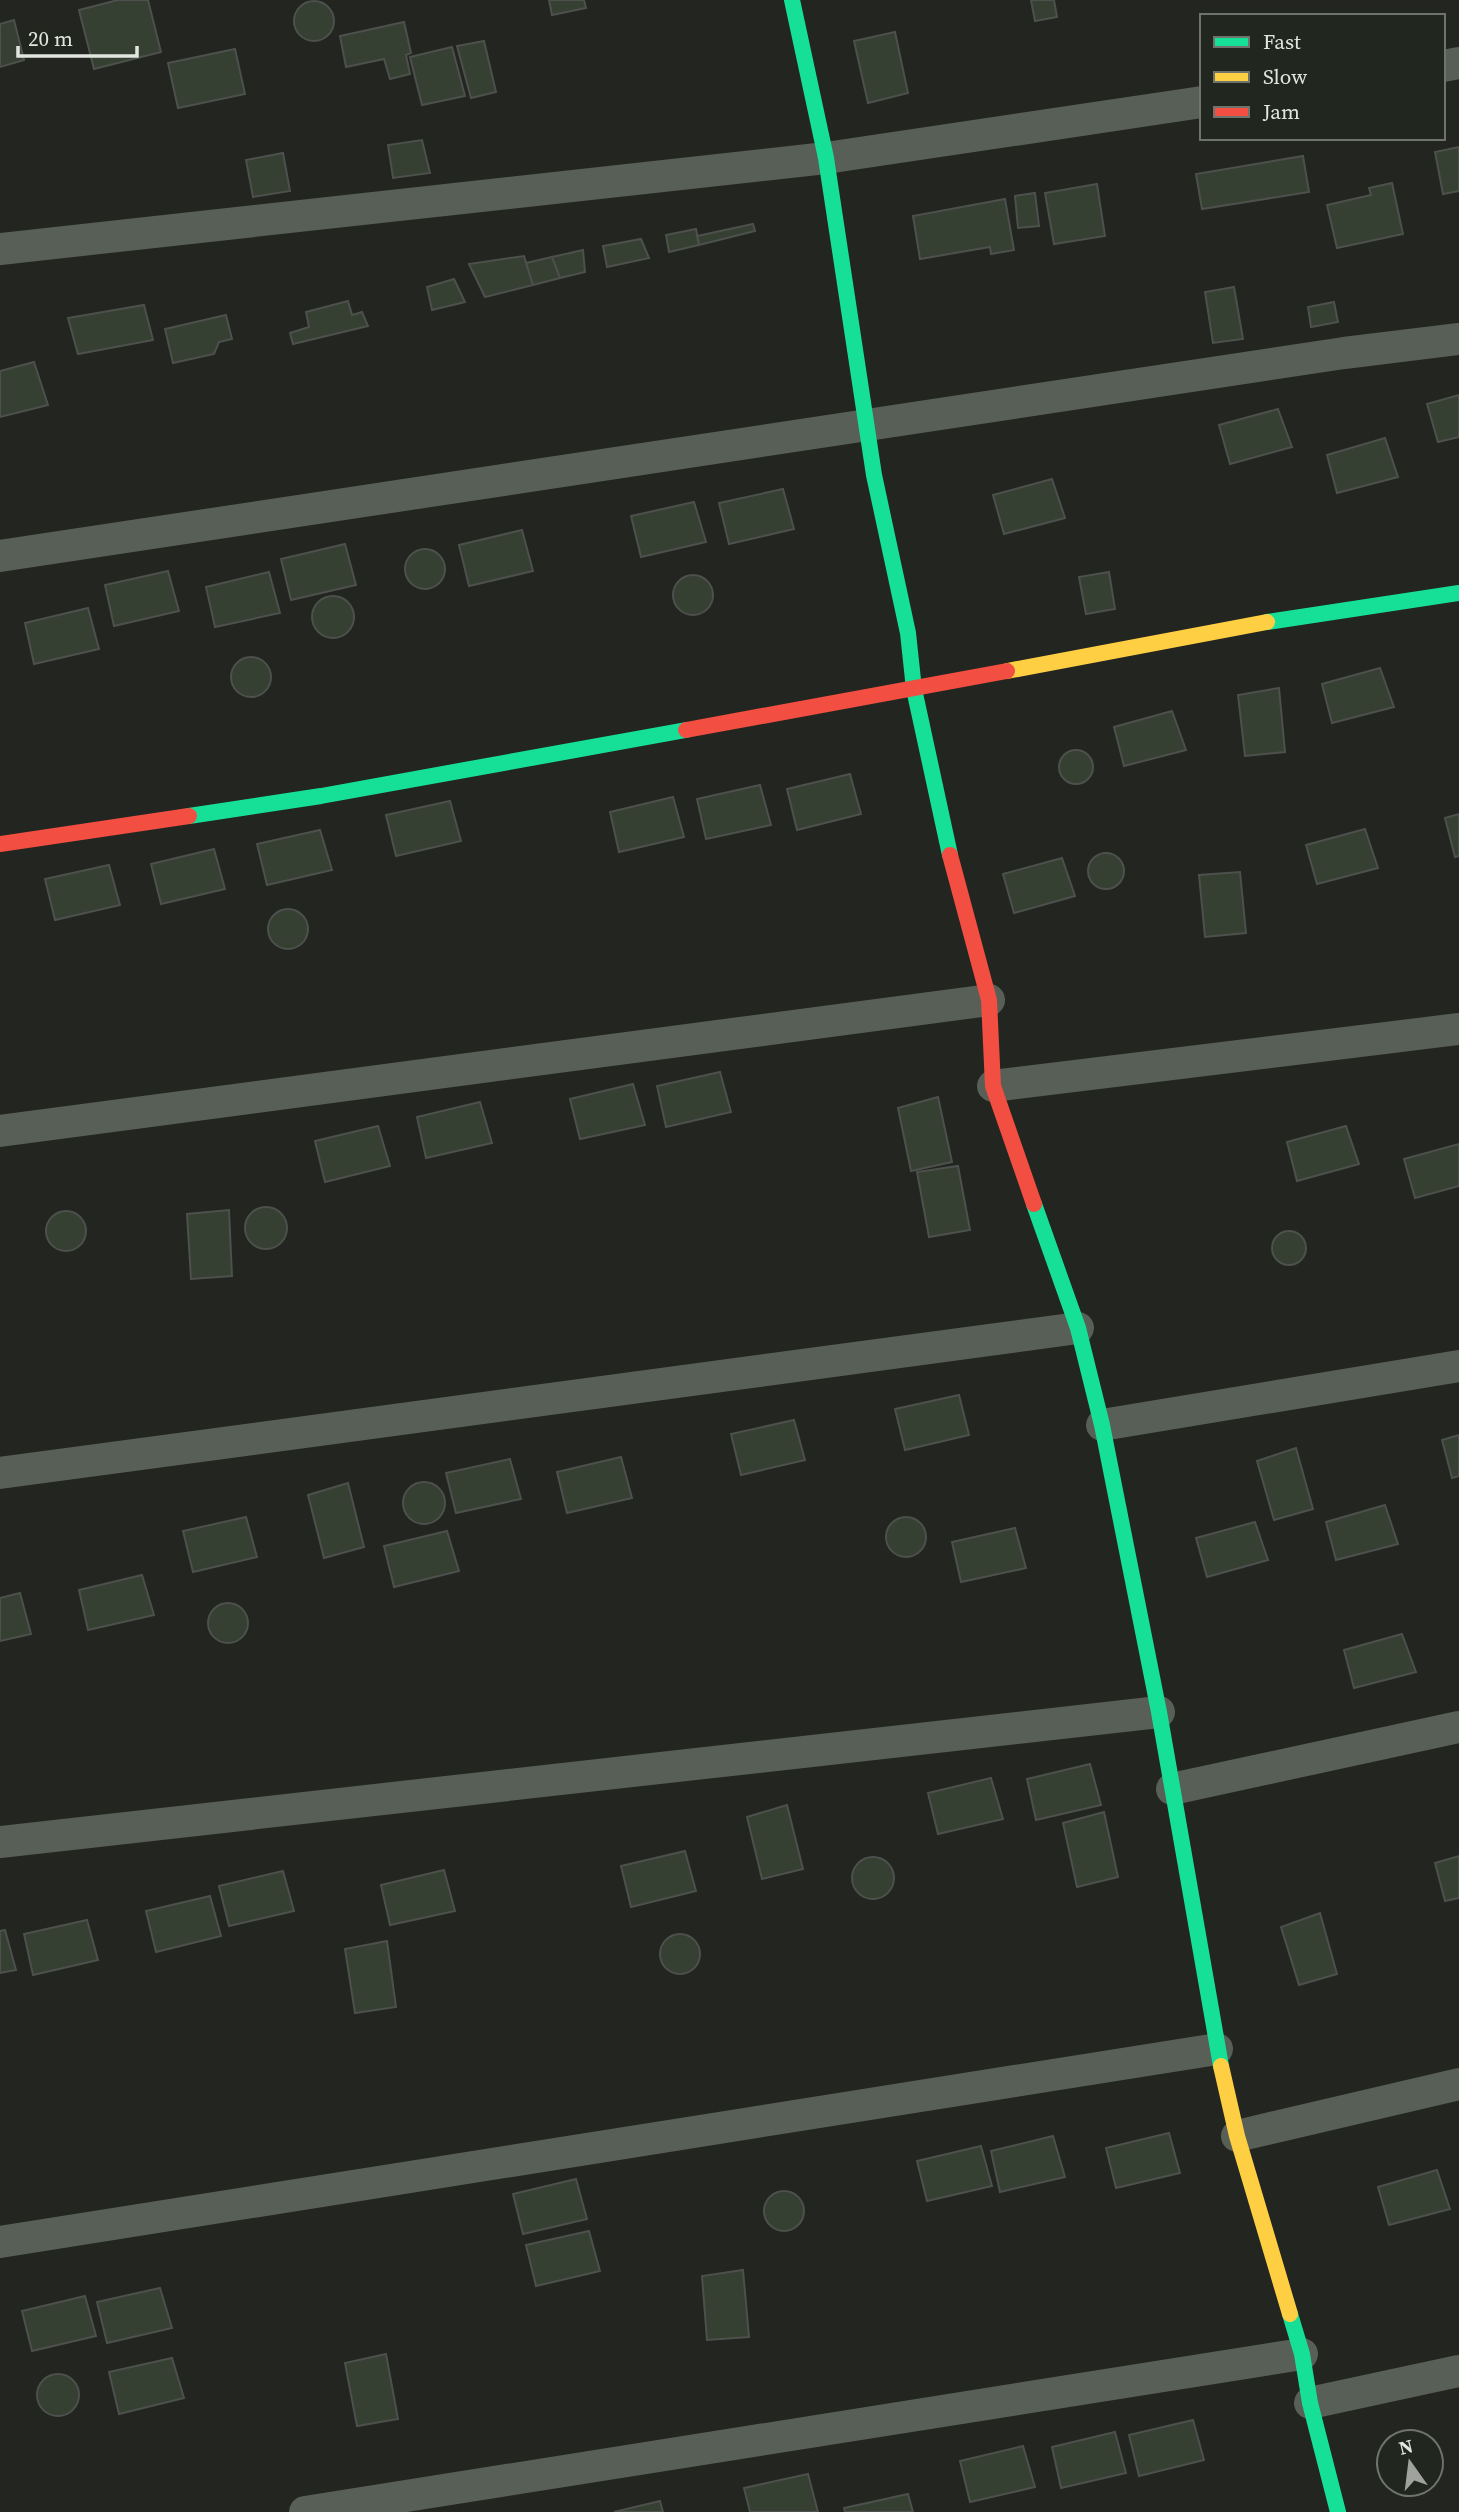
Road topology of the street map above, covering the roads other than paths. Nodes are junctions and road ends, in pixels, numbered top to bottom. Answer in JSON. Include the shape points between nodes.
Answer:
{"nodes":[{"id":1,"x":792,"y":0,"type":"edge"},
{"id":2,"x":1200,"y":102,"type":"edge"},
{"id":3,"x":826,"y":158,"type":"junction"},
{"id":4,"x":0,"y":249,"type":"edge"},
{"id":5,"x":1459,"y":340,"type":"edge"},
{"id":6,"x":867,"y":425,"type":"junction"},
{"id":7,"x":0,"y":556,"type":"edge"},
{"id":8,"x":1459,"y":593,"type":"edge"},
{"id":9,"x":914,"y":689,"type":"junction"},
{"id":10,"x":0,"y":844,"type":"edge"},
{"id":11,"x":989,"y":1000,"type":"junction"},
{"id":12,"x":1459,"y":1029,"type":"edge"},
{"id":13,"x":993,"y":1086,"type":"junction"},
{"id":14,"x":0,"y":1131,"type":"edge"},
{"id":15,"x":1078,"y":1328,"type":"junction"},
{"id":16,"x":1459,"y":1366,"type":"edge"},
{"id":17,"x":1102,"y":1425,"type":"junction"},
{"id":18,"x":0,"y":1473,"type":"edge"},
{"id":19,"x":1159,"y":1712,"type":"junction"},
{"id":20,"x":1459,"y":1727,"type":"edge"},
{"id":21,"x":1172,"y":1789,"type":"junction"},
{"id":22,"x":0,"y":1842,"type":"edge"},
{"id":23,"x":1217,"y":2049,"type":"junction"},
{"id":24,"x":1459,"y":2084,"type":"edge"},
{"id":25,"x":1237,"y":2136,"type":"junction"},
{"id":26,"x":0,"y":2242,"type":"edge"},
{"id":27,"x":1302,"y":2354,"type":"junction"},
{"id":28,"x":1459,"y":2371,"type":"edge"},
{"id":29,"x":1310,"y":2403,"type":"junction"},
{"id":30,"x":305,"y":2512,"type":"edge"},
{"id":31,"x":1338,"y":2512,"type":"edge"}],
"edges":[{"from":1,"to":3,"type":"street"},
{"from":2,"to":3,"type":"street"},
{"from":3,"to":4,"type":"street"},
{"from":3,"to":6,"type":"street"},
{"from":5,"to":6,"type":"street"},
{"from":6,"to":7,"type":"street"},
{"from":6,"to":9,"type":"street","via":[[908,633]]},
{"from":8,"to":9,"type":"street","via":[[1286,618]]},
{"from":9,"to":10,"type":"street","via":[[321,796]]},
{"from":9,"to":11,"type":"street","via":[[953,869]]},
{"from":11,"to":13,"type":"street"},
{"from":11,"to":14,"type":"street"},
{"from":12,"to":13,"type":"street"},
{"from":13,"to":15,"type":"street"},
{"from":15,"to":17,"type":"street"},
{"from":15,"to":18,"type":"street"},
{"from":16,"to":17,"type":"street"},
{"from":17,"to":19,"type":"street"},
{"from":19,"to":21,"type":"street"},
{"from":19,"to":22,"type":"street"},
{"from":20,"to":21,"type":"street"},
{"from":21,"to":23,"type":"street"},
{"from":23,"to":25,"type":"street"},
{"from":23,"to":26,"type":"street"},
{"from":24,"to":25,"type":"street"},
{"from":25,"to":27,"type":"street"},
{"from":27,"to":29,"type":"street"},
{"from":27,"to":30,"type":"street"},
{"from":28,"to":29,"type":"street"},
{"from":29,"to":31,"type":"street"}]}
